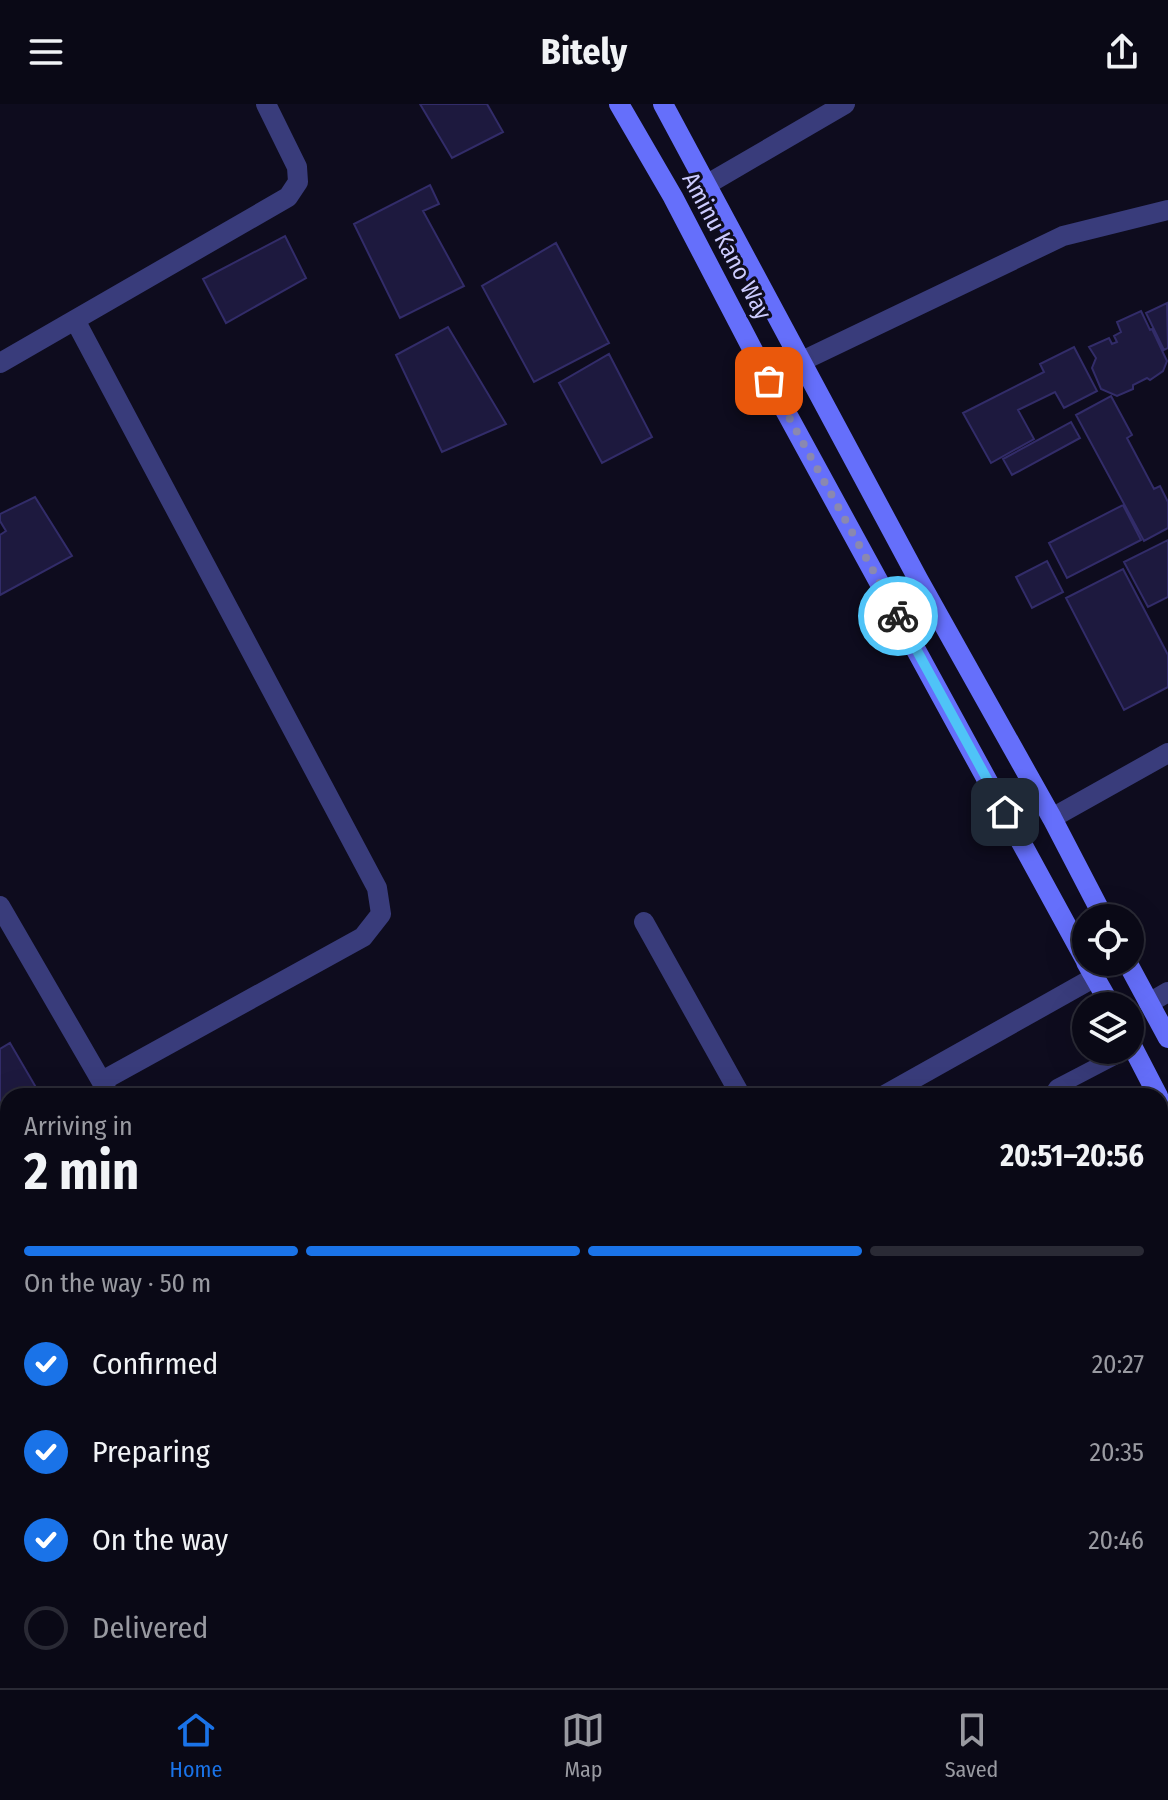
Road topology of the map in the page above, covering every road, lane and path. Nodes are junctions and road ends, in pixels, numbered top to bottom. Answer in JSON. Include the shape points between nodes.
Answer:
{"nodes":[{"id":1,"x":266,"y":104,"type":"edge"},
{"id":2,"x":619,"y":104,"type":"edge"},
{"id":3,"x":663,"y":104,"type":"edge"},
{"id":4,"x":845,"y":104,"type":"edge"},
{"id":5,"x":706,"y":185,"type":"junction"},
{"id":6,"x":1168,"y":210,"type":"edge"},
{"id":7,"x":75,"y":320,"type":"junction"},
{"id":8,"x":800,"y":362,"type":"junction"},
{"id":9,"x":0,"y":363,"type":"edge"},
{"id":10,"x":918,"y":579,"type":"junction"},
{"id":11,"x":886,"y":594,"type":"junction"},
{"id":12,"x":1168,"y":753,"type":"edge"},
{"id":13,"x":1052,"y":818,"type":"junction"},
{"id":14,"x":1097,"y":904,"type":"edge"},
{"id":15,"x":0,"y":906,"type":"edge"},
{"id":16,"x":644,"y":922,"type":"dead end"},
{"id":17,"x":1072,"y":936,"type":"edge"},
{"id":18,"x":1075,"y":976,"type":"edge"},
{"id":19,"x":1135,"y":976,"type":"edge"},
{"id":20,"x":1168,"y":992,"type":"edge"},
{"id":21,"x":1149,"y":1003,"type":"junction"},
{"id":22,"x":1168,"y":1038,"type":"edge"},
{"id":23,"x":1099,"y":1064,"type":"edge"},
{"id":24,"x":1140,"y":1064,"type":"edge"},
{"id":25,"x":106,"y":1088,"type":"edge"},
{"id":26,"x":737,"y":1088,"type":"edge"},
{"id":27,"x":896,"y":1088,"type":"edge"},
{"id":28,"x":1056,"y":1088,"type":"edge"},
{"id":29,"x":1153,"y":1088,"type":"edge"}],
"edges":[{"from":1,"to":7,"type":"street","via":[[297,167],[298,182],[288,197]]},
{"from":2,"to":11,"type":"main road","name":"Aminu Kano Way"},
{"from":3,"to":5,"type":"main road","name":"Aminu Kano Way"},
{"from":4,"to":5,"type":"street"},
{"from":5,"to":8,"type":"main road","name":"Aminu Kano Way"},
{"from":6,"to":8,"type":"street","via":[[1063,236]]},
{"from":7,"to":9,"type":"street"},
{"from":7,"to":25,"type":"street","via":[[377,888],[381,914],[363,937]]},
{"from":8,"to":10,"type":"main road","name":"Aminu Kano Way"},
{"from":10,"to":11,"type":"main road"},
{"from":10,"to":13,"type":"main road","name":"Aminu Kano Way"},
{"from":11,"to":17,"type":"main road","name":"Aminu Kano Way"},
{"from":12,"to":13,"type":"street"},
{"from":13,"to":14,"type":"main road","name":"Aminu Kano Way"},
{"from":15,"to":25,"type":"street"},
{"from":16,"to":26,"type":"street"},
{"from":18,"to":27,"type":"street"},
{"from":19,"to":21,"type":"main road"},
{"from":20,"to":21,"type":"street"},
{"from":21,"to":22,"type":"main road"},
{"from":23,"to":28,"type":"lane"},
{"from":24,"to":29,"type":"main road"}]}
